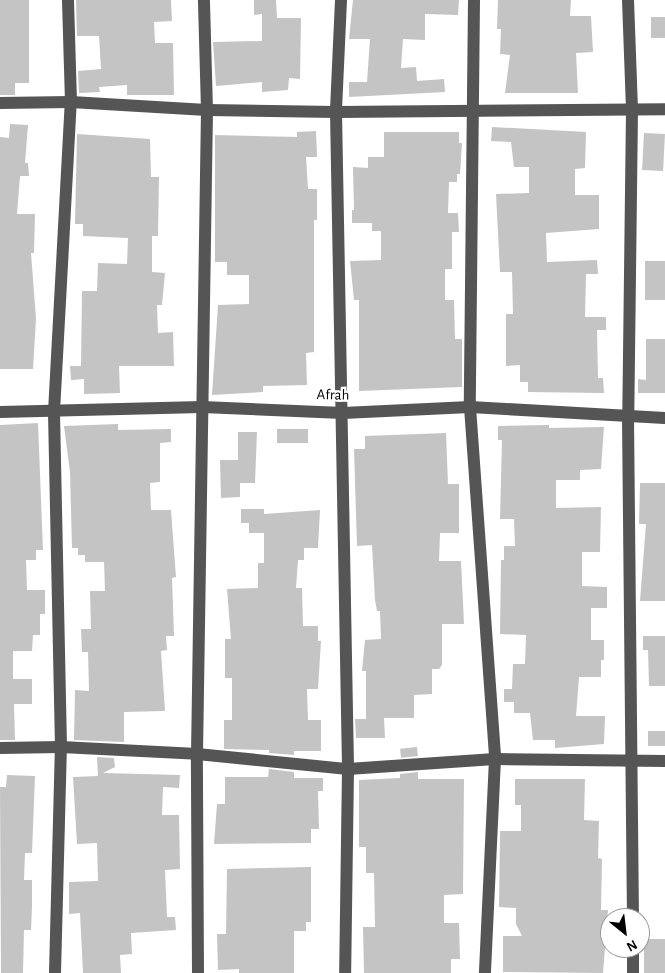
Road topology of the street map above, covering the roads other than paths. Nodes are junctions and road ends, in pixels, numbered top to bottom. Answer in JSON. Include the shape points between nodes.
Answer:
{"nodes":[{"id":1,"x":68,"y":0,"type":"edge"},
{"id":2,"x":204,"y":0,"type":"edge"},
{"id":3,"x":341,"y":0,"type":"edge"},
{"id":4,"x":474,"y":0,"type":"edge"},
{"id":5,"x":628,"y":0,"type":"edge"},
{"id":6,"x":71,"y":102,"type":"junction"},
{"id":7,"x":0,"y":103,"type":"edge"},
{"id":8,"x":208,"y":110,"type":"junction"},
{"id":9,"x":632,"y":110,"type":"junction"},
{"id":10,"x":665,"y":110,"type":"edge"},
{"id":11,"x":336,"y":112,"type":"junction"},
{"id":12,"x":472,"y":112,"type":"junction"},
{"id":13,"x":202,"y":407,"type":"junction"},
{"id":14,"x":470,"y":407,"type":"junction"},
{"id":15,"x":0,"y":412,"type":"edge"},
{"id":16,"x":54,"y":412,"type":"junction"},
{"id":17,"x":343,"y":413,"type":"junction"},
{"id":18,"x":628,"y":418,"type":"junction"},
{"id":19,"x":665,"y":418,"type":"edge"},
{"id":20,"x":61,"y":747,"type":"junction"},
{"id":21,"x":0,"y":748,"type":"edge"},
{"id":22,"x":198,"y":754,"type":"junction"},
{"id":23,"x":495,"y":759,"type":"junction"},
{"id":24,"x":633,"y":759,"type":"junction"},
{"id":25,"x":665,"y":761,"type":"edge"},
{"id":26,"x":348,"y":769,"type":"junction"},
{"id":27,"x":633,"y":908,"type":"edge"},
{"id":28,"x":633,"y":958,"type":"edge"},
{"id":29,"x":55,"y":973,"type":"edge"},
{"id":30,"x":198,"y":973,"type":"edge"},
{"id":31,"x":345,"y":973,"type":"edge"},
{"id":32,"x":485,"y":973,"type":"edge"},
{"id":33,"x":633,"y":973,"type":"edge"}],
"edges":[{"from":1,"to":6,"type":"street"},
{"from":2,"to":8,"type":"street"},
{"from":3,"to":11,"type":"street"},
{"from":4,"to":12,"type":"street"},
{"from":5,"to":9,"type":"street"},
{"from":6,"to":7,"type":"street"},
{"from":6,"to":8,"type":"street"},
{"from":6,"to":16,"type":"street"},
{"from":8,"to":11,"type":"street"},
{"from":8,"to":13,"type":"street"},
{"from":9,"to":10,"type":"street"},
{"from":9,"to":12,"type":"street"},
{"from":9,"to":18,"type":"street"},
{"from":11,"to":12,"type":"street"},
{"from":11,"to":17,"type":"street"},
{"from":12,"to":14,"type":"street"},
{"from":13,"to":16,"type":"street","name":"Afrah"},
{"from":13,"to":17,"type":"street","name":"Afrah"},
{"from":13,"to":22,"type":"street"},
{"from":14,"to":17,"type":"street","name":"Afrah"},
{"from":14,"to":18,"type":"street","name":"Afrah"},
{"from":14,"to":23,"type":"street"},
{"from":15,"to":16,"type":"street","name":"Afrah"},
{"from":16,"to":20,"type":"street"},
{"from":17,"to":26,"type":"street"},
{"from":18,"to":19,"type":"street","name":"Afrah"},
{"from":18,"to":24,"type":"street"},
{"from":20,"to":21,"type":"street"},
{"from":20,"to":22,"type":"street"},
{"from":20,"to":29,"type":"street"},
{"from":22,"to":26,"type":"street"},
{"from":22,"to":30,"type":"street"},
{"from":23,"to":24,"type":"street"},
{"from":23,"to":26,"type":"street"},
{"from":23,"to":32,"type":"street"},
{"from":24,"to":25,"type":"street"},
{"from":24,"to":27,"type":"street"},
{"from":26,"to":31,"type":"street"},
{"from":28,"to":33,"type":"street"}]}
